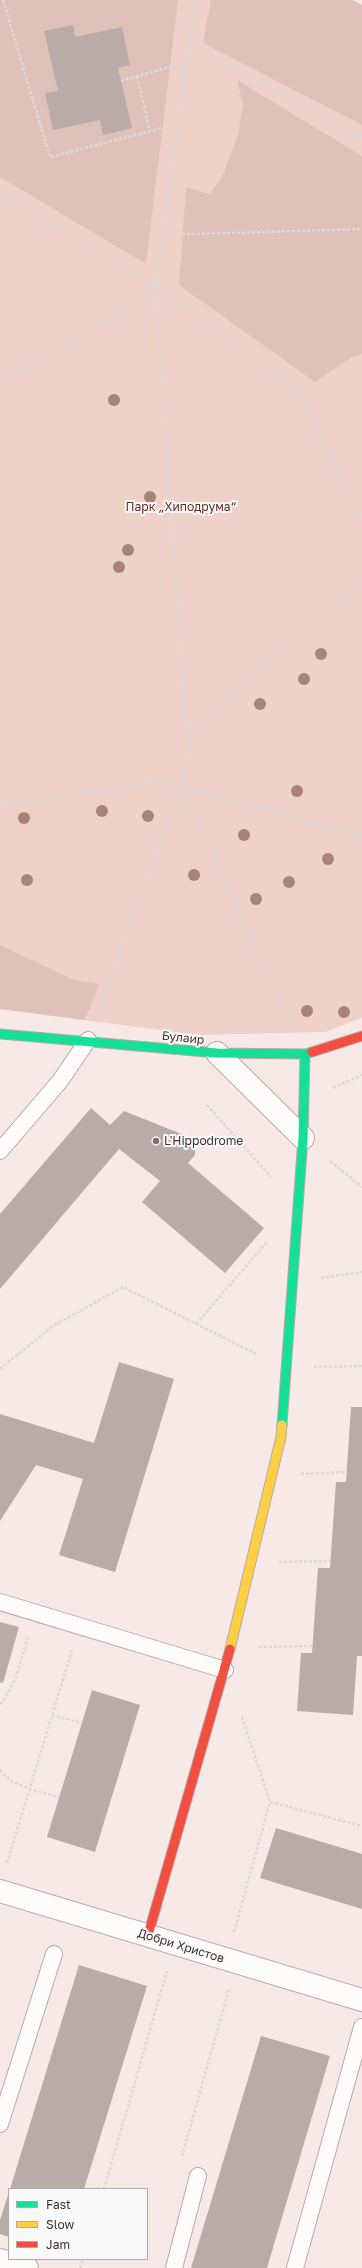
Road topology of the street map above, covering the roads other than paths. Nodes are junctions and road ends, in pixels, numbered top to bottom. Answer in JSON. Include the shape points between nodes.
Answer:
{"nodes":[{"id":1,"x":0,"y":1034,"type":"edge"},
{"id":2,"x":362,"y":1036,"type":"edge"},
{"id":3,"x":88,"y":1040,"type":"junction"},
{"id":4,"x":217,"y":1053,"type":"junction"},
{"id":5,"x":305,"y":1054,"type":"junction"},
{"id":6,"x":303,"y":1138,"type":"junction"},
{"id":7,"x":0,"y":1151,"type":"edge"},
{"id":8,"x":0,"y":1602,"type":"edge"},
{"id":9,"x":226,"y":1670,"type":"junction"},
{"id":10,"x":0,"y":1891,"type":"edge"},
{"id":11,"x":148,"y":1936,"type":"junction"},
{"id":12,"x":54,"y":1954,"type":"dead end"},
{"id":13,"x":362,"y":2000,"type":"edge"},
{"id":14,"x":362,"y":2027,"type":"edge"},
{"id":15,"x":0,"y":2124,"type":"edge"},
{"id":16,"x":198,"y":2176,"type":"dead end"},
{"id":17,"x":0,"y":2260,"type":"edge"},
{"id":18,"x":27,"y":2268,"type":"edge"},
{"id":19,"x":174,"y":2268,"type":"edge"},
{"id":20,"x":295,"y":2268,"type":"edge"}],
"edges":[{"from":1,"to":3,"type":"street","name":"Булаир"},
{"from":2,"to":5,"type":"street","name":"Булаир"},
{"from":3,"to":4,"type":"street","name":"Булаир"},
{"from":3,"to":7,"type":"lane","via":[[60,1081]]},
{"from":4,"to":5,"type":"street","name":"Булаир"},
{"from":4,"to":6,"type":"street"},
{"from":5,"to":6,"type":"street"},
{"from":6,"to":9,"type":"street","via":[[281,1437]]},
{"from":8,"to":9,"type":"lane"},
{"from":9,"to":11,"type":"street"},
{"from":10,"to":11,"type":"street","name":"Добри Христов"},
{"from":11,"to":13,"type":"street","name":"Добри Христов"},
{"from":12,"to":15,"type":"lane"},
{"from":14,"to":20,"type":"lane"},
{"from":16,"to":19,"type":"lane"},
{"from":17,"to":18,"type":"street"}]}
